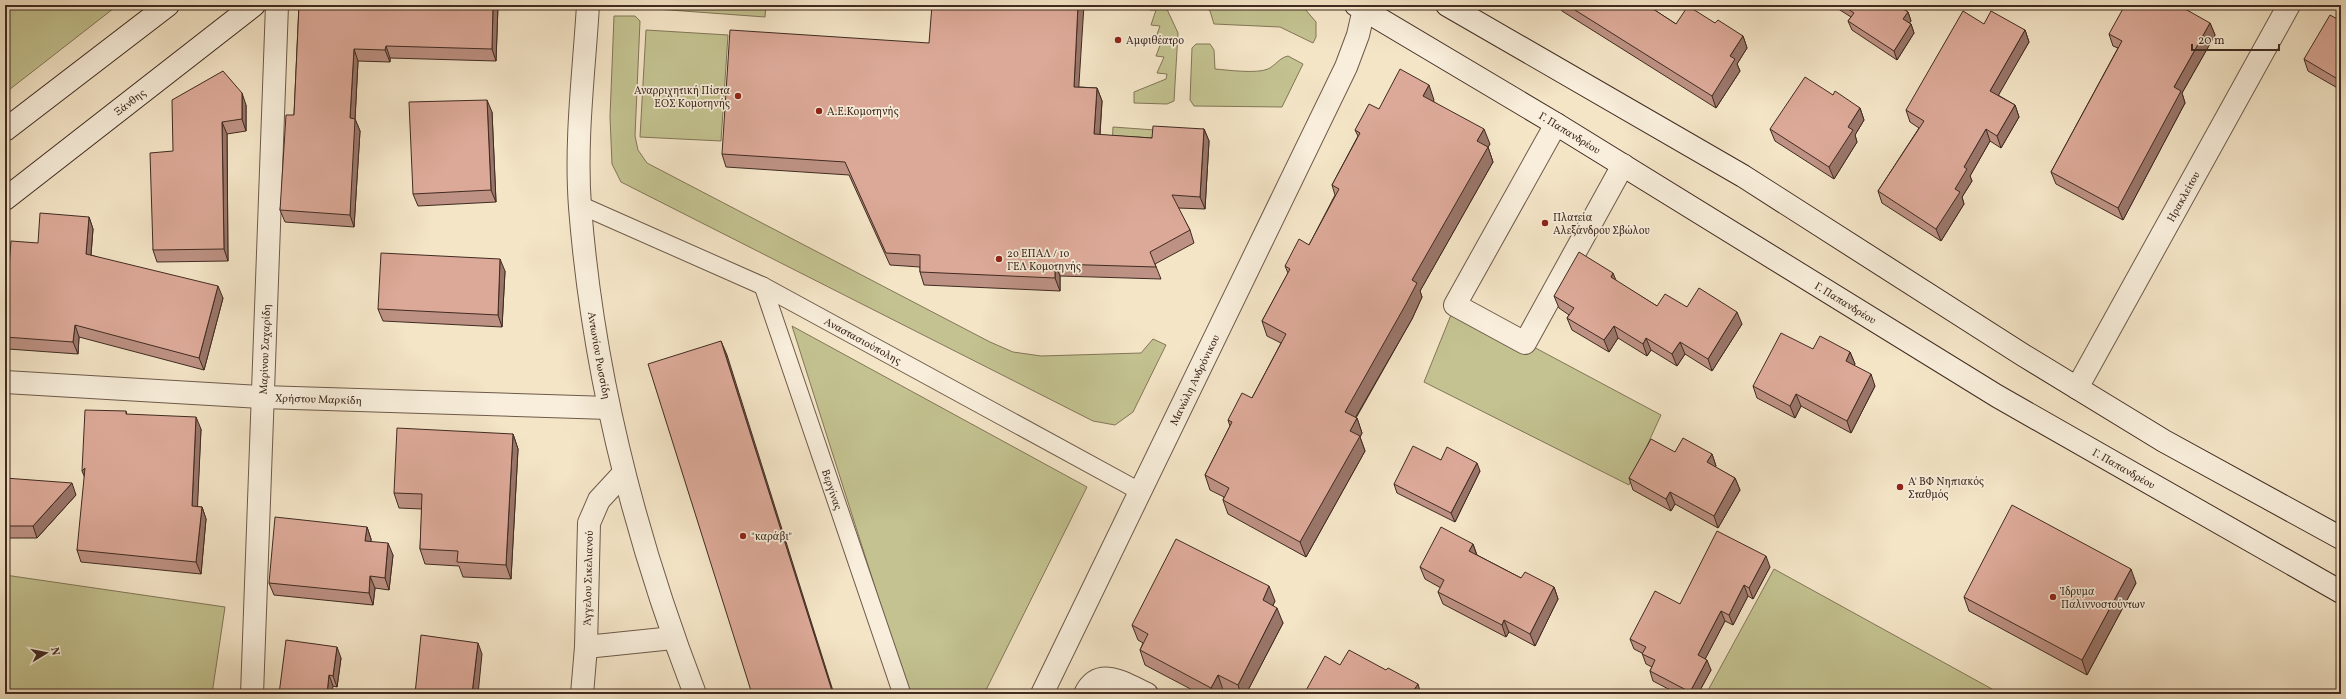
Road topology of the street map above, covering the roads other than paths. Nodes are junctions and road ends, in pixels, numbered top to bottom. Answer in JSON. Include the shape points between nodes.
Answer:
{"nodes":[{"id":1,"x":168,"y":5,"type":"edge"},
{"id":2,"x":254,"y":5,"type":"edge"},
{"id":3,"x":277,"y":5,"type":"edge"},
{"id":4,"x":588,"y":5,"type":"edge"},
{"id":5,"x":1447,"y":5,"type":"edge"},
{"id":6,"x":2289,"y":5,"type":"edge"},
{"id":7,"x":1361,"y":6,"type":"edge"},
{"id":8,"x":1556,"y":124,"type":"junction"},
{"id":9,"x":5,"y":130,"type":"edge"},
{"id":10,"x":1623,"y":165,"type":"junction"},
{"id":11,"x":5,"y":198,"type":"edge"},
{"id":12,"x":580,"y":205,"type":"junction"},
{"id":13,"x":763,"y":286,"type":"junction"},
{"id":14,"x":5,"y":382,"type":"edge"},
{"id":15,"x":2077,"y":388,"type":"junction"},
{"id":16,"x":262,"y":397,"type":"junction"},
{"id":17,"x":609,"y":408,"type":"junction"},
{"id":18,"x":623,"y":474,"type":"junction"},
{"id":19,"x":1139,"y":491,"type":"junction"},
{"id":20,"x":2341,"y":538,"type":"edge"},
{"id":21,"x":2341,"y":592,"type":"edge"},
{"id":22,"x":673,"y":638,"type":"junction"},
{"id":23,"x":586,"y":647,"type":"junction"},
{"id":24,"x":252,"y":694,"type":"edge"},
{"id":25,"x":582,"y":694,"type":"edge"},
{"id":26,"x":695,"y":694,"type":"edge"},
{"id":27,"x":902,"y":694,"type":"edge"},
{"id":28,"x":1042,"y":694,"type":"edge"},
{"id":29,"x":1085,"y":694,"type":"edge"},
{"id":30,"x":1147,"y":694,"type":"edge"}],
"edges":[{"from":1,"to":9,"type":"street"},
{"from":2,"to":11,"type":"street","name":"Ξάνθης"},
{"from":3,"to":16,"type":"street","name":"Μαρίνου Σαχαρίδη"},
{"from":4,"to":12,"type":"street","name":"Αντωνίου Ρωσσίδη","via":[[579,138]]},
{"from":5,"to":15,"type":"street","via":[[1742,176]]},
{"from":6,"to":15,"type":"street","name":"Ηρακλείτου"},
{"from":7,"to":8,"type":"street","name":"Γ. Παπανδρέου"},
{"from":7,"to":19,"type":"street","name":"Μανώλη Ανδρόνικου","via":[[1358,35],[1346,66]]},
{"from":8,"to":10,"type":"street","name":"Γ. Παπανδρέου"},
{"from":8,"to":10,"type":"street","via":[[1455,305],[1525,343]]},
{"from":10,"to":21,"type":"street","name":"Γ. Παπανδρέου","via":[[1997,396]]},
{"from":12,"to":13,"type":"street","name":"Αναστασιούπολης"},
{"from":12,"to":17,"type":"street","name":"Αντωνίου Ρωσσίδη","via":[[592,313]]},
{"from":13,"to":19,"type":"street","name":"Αναστασιούπολης"},
{"from":13,"to":27,"type":"street","name":"Βεργίνας"},
{"from":14,"to":16,"type":"street","name":"Χρήστου Μαρκίδη"},
{"from":15,"to":20,"type":"street","via":[[2164,440]]},
{"from":16,"to":17,"type":"street","name":"Χρήστου Μαρκίδη"},
{"from":16,"to":24,"type":"street","name":"Μαρίνου Σαχαρίδη"},
{"from":17,"to":18,"type":"street","name":"Αντωνίου Ρωσσίδη"},
{"from":18,"to":22,"type":"street","name":"Αντωνίου Ρωσσίδη"},
{"from":18,"to":23,"type":"street","name":"Άγγελου Σικελιανού","via":[[599,500],[589,523]]},
{"from":19,"to":28,"type":"street","name":"Μανώλη Ανδρόνικου"},
{"from":22,"to":23,"type":"street"},
{"from":22,"to":26,"type":"street","name":"Αντωνίου Ρωσσίδη"},
{"from":23,"to":25,"type":"street","name":"Άγγελου Σικελιανού"},
{"from":29,"to":30,"type":"street","via":[[1100,678],[1109,677]]}]}
